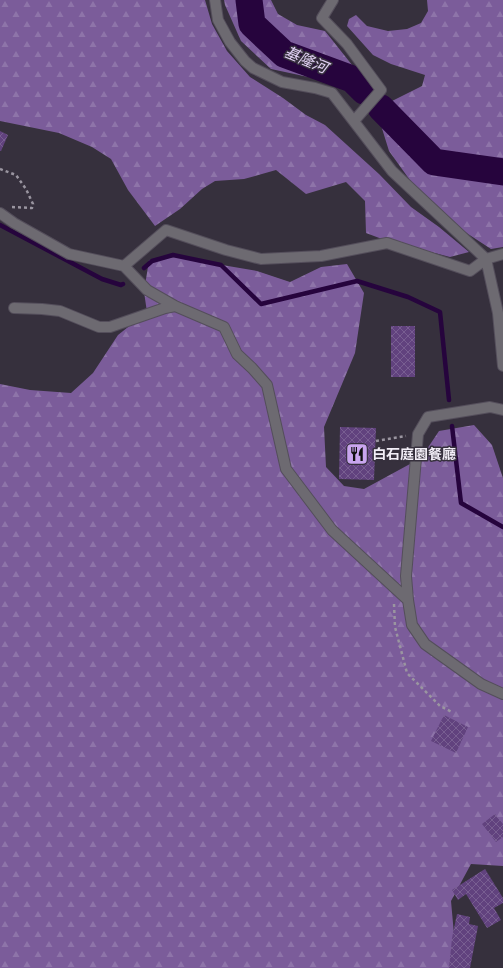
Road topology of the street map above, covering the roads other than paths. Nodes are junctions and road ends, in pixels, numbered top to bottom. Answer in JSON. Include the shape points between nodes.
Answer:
{"nodes":[{"id":1,"x":215,"y":0,"type":"edge"},
{"id":2,"x":333,"y":0,"type":"edge"},
{"id":3,"x":354,"y":121,"type":"junction"},
{"id":4,"x":4,"y":209,"type":"edge"},
{"id":5,"x":503,"y":254,"type":"edge"},
{"id":6,"x":486,"y":259,"type":"junction"},
{"id":7,"x":124,"y":266,"type":"junction"},
{"id":8,"x":175,"y":306,"type":"junction"},
{"id":9,"x":14,"y":308,"type":"dead end"},
{"id":10,"x":503,"y":366,"type":"edge"},
{"id":11,"x":503,"y":410,"type":"edge"},
{"id":12,"x":408,"y":600,"type":"junction"},
{"id":13,"x":503,"y":694,"type":"edge"}],
"edges":[{"from":1,"to":3,"type":"street","via":[[218,20],[230,42],[253,68],[282,82],[332,93]]},
{"from":2,"to":3,"type":"street","via":[[322,18],[347,44],[381,90]]},
{"from":3,"to":6,"type":"street","via":[[392,171]]},
{"from":4,"to":7,"type":"street","via":[[14,223],[69,254]]},
{"from":5,"to":6,"type":"street"},
{"from":6,"to":7,"type":"street","via":[[470,271],[387,243],[321,256],[261,259],[166,230]]},
{"from":6,"to":10,"type":"street","via":[[498,313]]},
{"from":7,"to":8,"type":"street","via":[[147,290]]},
{"from":8,"to":9,"type":"street","via":[[110,327],[98,327],[60,311]]},
{"from":8,"to":12,"type":"street","via":[[224,327],[237,354],[266,385],[286,469],[332,530]]},
{"from":11,"to":12,"type":"street","via":[[490,406],[428,417],[418,434],[406,576]]},
{"from":12,"to":13,"type":"street","via":[[412,625],[425,644],[481,684]]}]}
